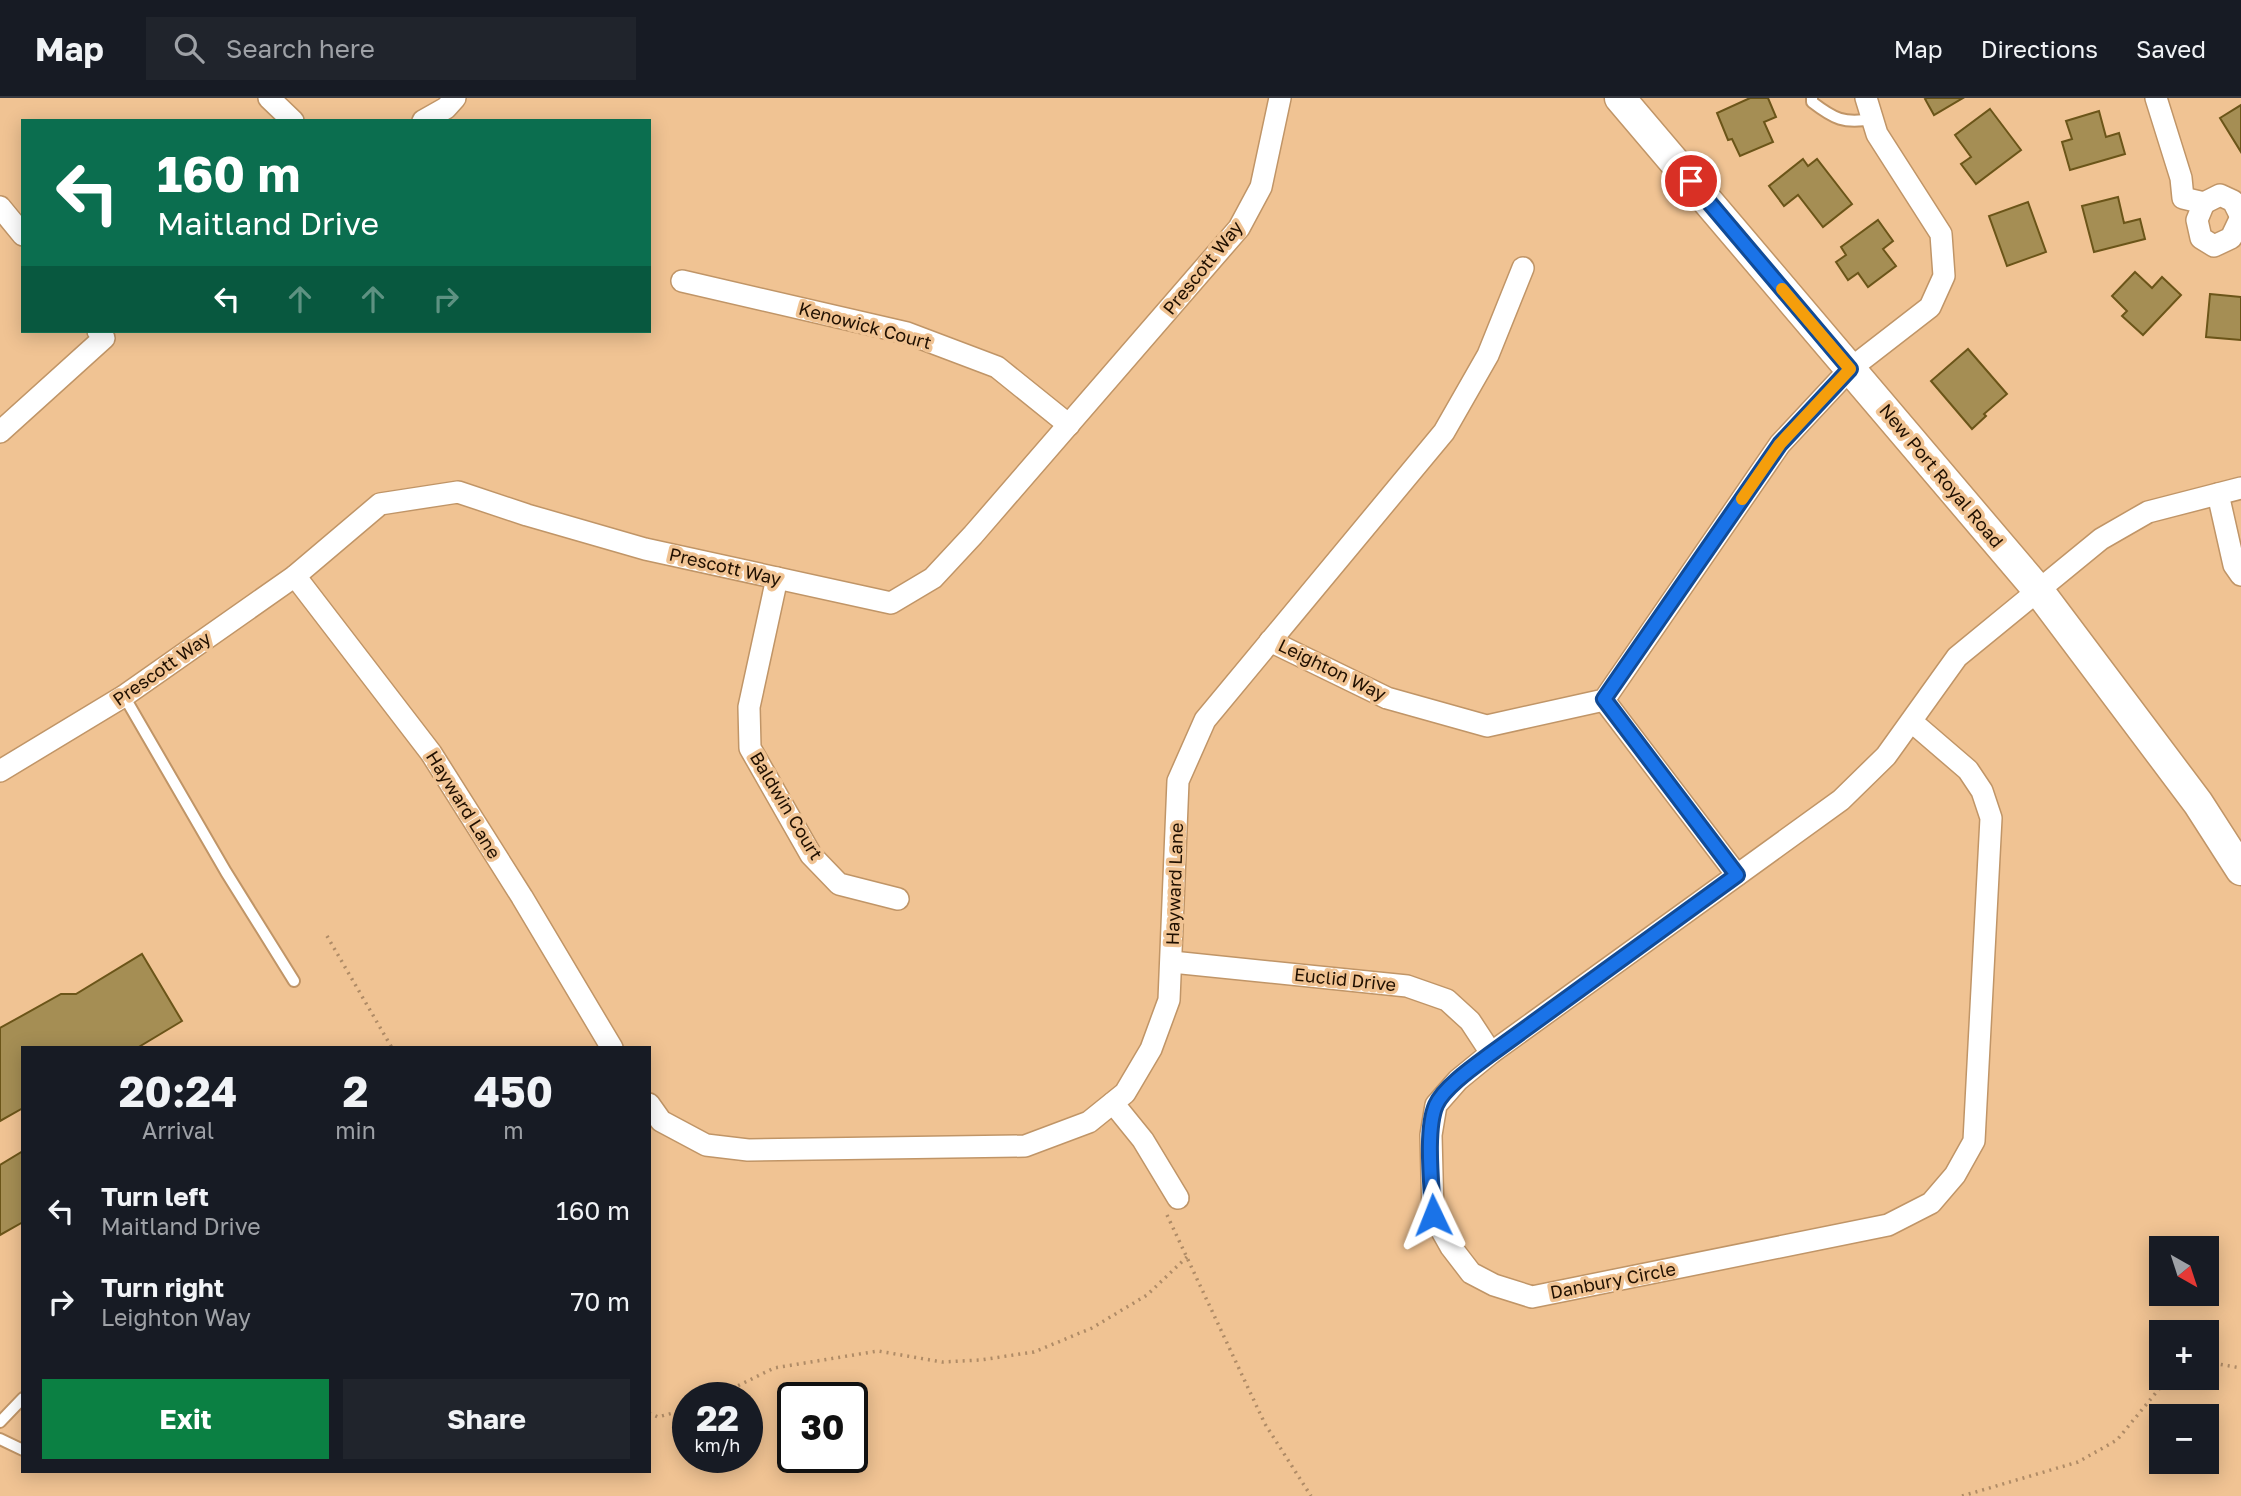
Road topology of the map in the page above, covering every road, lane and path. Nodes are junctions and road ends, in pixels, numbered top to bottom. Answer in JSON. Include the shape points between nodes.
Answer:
{"nodes":[{"id":1,"x":270,"y":98,"type":"edge"},
{"id":2,"x":455,"y":98,"type":"edge"},
{"id":3,"x":1280,"y":98,"type":"edge"},
{"id":4,"x":1620,"y":98,"type":"edge"},
{"id":5,"x":1812,"y":98,"type":"edge"},
{"id":6,"x":1866,"y":98,"type":"edge"},
{"id":7,"x":2156,"y":98,"type":"edge"},
{"id":8,"x":291,"y":119,"type":"edge"},
{"id":9,"x":427,"y":119,"type":"edge"},
{"id":10,"x":1872,"y":119,"type":"junction"},
{"id":11,"x":2204,"y":203,"type":"junction"},
{"id":12,"x":0,"y":207,"type":"edge"},
{"id":13,"x":2241,"y":217,"type":"edge"},
{"id":14,"x":21,"y":233,"type":"edge"},
{"id":15,"x":1522,"y":268,"type":"dead end"},
{"id":16,"x":682,"y":281,"type":"dead end"},
{"id":17,"x":100,"y":333,"type":"edge"},
{"id":18,"x":1850,"y":369,"type":"junction"},
{"id":19,"x":1069,"y":425,"type":"junction"},
{"id":20,"x":0,"y":432,"type":"edge"},
{"id":21,"x":2241,"y":488,"type":"edge"},
{"id":22,"x":2218,"y":494,"type":"junction"},
{"id":23,"x":2241,"y":575,"type":"edge"},
{"id":24,"x":295,"y":576,"type":"junction"},
{"id":25,"x":777,"y":579,"type":"junction"},
{"id":26,"x":2038,"y":590,"type":"junction"},
{"id":27,"x":1270,"y":641,"type":"junction"},
{"id":28,"x":124,"y":696,"type":"junction"},
{"id":29,"x":1604,"y":699,"type":"junction"},
{"id":30,"x":1911,"y":721,"type":"junction"},
{"id":31,"x":0,"y":771,"type":"edge"},
{"id":32,"x":2241,"y":870,"type":"edge"},
{"id":33,"x":1737,"y":875,"type":"junction"},
{"id":34,"x":898,"y":899,"type":"dead end"},
{"id":35,"x":327,"y":936,"type":"dead end"},
{"id":36,"x":1172,"y":962,"type":"junction"},
{"id":37,"x":294,"y":981,"type":"dead end"},
{"id":38,"x":391,"y":1046,"type":"edge"},
{"id":39,"x":611,"y":1046,"type":"edge"},
{"id":40,"x":1492,"y":1053,"type":"junction"},
{"id":41,"x":1113,"y":1103,"type":"junction"},
{"id":42,"x":651,"y":1107,"type":"edge"},
{"id":43,"x":1171,"y":1202,"type":"joint"},
{"id":44,"x":1188,"y":1256,"type":"junction"},
{"id":45,"x":2219,"y":1364,"type":"edge"},
{"id":46,"x":2241,"y":1368,"type":"edge"},
{"id":47,"x":746,"y":1382,"type":"edge"},
{"id":48,"x":2157,"y":1390,"type":"edge"},
{"id":49,"x":21,"y":1400,"type":"edge"},
{"id":50,"x":672,"y":1413,"type":"edge"},
{"id":51,"x":651,"y":1414,"type":"edge"},
{"id":52,"x":0,"y":1422,"type":"edge"},
{"id":53,"x":0,"y":1439,"type":"edge"},
{"id":54,"x":21,"y":1449,"type":"edge"},
{"id":55,"x":1311,"y":1496,"type":"edge"},
{"id":56,"x":1962,"y":1496,"type":"edge"}],
"edges":[{"from":1,"to":8,"type":"street"},
{"from":2,"to":9,"type":"street"},
{"from":3,"to":19,"type":"street","name":"Prescott Way","via":[[1261,187],[1239,228]]},
{"from":4,"to":18,"type":"street","name":"New Port Royal Road"},
{"from":5,"to":10,"type":"lane","via":[[1830,116],[1852,123]]},
{"from":6,"to":10,"type":"street"},
{"from":7,"to":11,"type":"street","via":[[2183,198]]},
{"from":10,"to":18,"type":"street","via":[[1941,234],[1944,276],[1930,307]]},
{"from":11,"to":13,"type":"street","via":[[2220,195],[2233,201]]},
{"from":11,"to":13,"type":"street","via":[[2196,220],[2201,238],[2214,246],[2231,238]]},
{"from":12,"to":14,"type":"street"},
{"from":15,"to":27,"type":"street","name":"Hayward Lane","via":[[1488,355],[1444,432]]},
{"from":16,"to":19,"type":"street","name":"Kenowick Court","via":[[907,333],[997,367]]},
{"from":17,"to":20,"type":"street","via":[[104,338]]},
{"from":18,"to":26,"type":"street","name":"New Port Royal Road"},
{"from":18,"to":29,"type":"street","via":[[1780,444]]},
{"from":19,"to":25,"type":"street","name":"Prescott Way","via":[[933,578],[891,603]]},
{"from":21,"to":22,"type":"street","name":"Danbury Circle"},
{"from":22,"to":23,"type":"street","via":[[2234,565]]},
{"from":22,"to":26,"type":"street","name":"Danbury Circle","via":[[2148,512],[2101,538]]},
{"from":24,"to":25,"type":"street","name":"Prescott Way","via":[[380,504],[458,492],[645,549]]},
{"from":24,"to":28,"type":"street","name":"Prescott Way"},
{"from":24,"to":39,"type":"street","name":"Hayward Lane","via":[[431,753]]},
{"from":25,"to":34,"type":"street","name":"Baldwin Court","via":[[749,707],[750,748],[811,855],[839,884]]},
{"from":26,"to":30,"type":"street","name":"Danbury Circle","via":[[1957,657]]},
{"from":26,"to":32,"type":"street","name":"New Port Royal Road","via":[[2198,803]]},
{"from":27,"to":29,"type":"street","name":"Leighton Way","via":[[1387,698],[1487,726]]},
{"from":27,"to":36,"type":"street","name":"Hayward Lane","via":[[1205,720],[1178,781]]},
{"from":28,"to":31,"type":"street","name":"Prescott Way"},
{"from":28,"to":37,"type":"lane"},
{"from":29,"to":33,"type":"street"},
{"from":30,"to":33,"type":"street","name":"Danbury Circle","via":[[1886,756],[1841,800]]},
{"from":30,"to":40,"type":"street","name":"Danbury Circle","via":[[1968,770],[1982,791],[1991,818],[1974,1141],[1955,1175],[1931,1203],[1888,1226],[1532,1297],[1494,1286],[1471,1273],[1433,1215],[1431,1135],[1436,1105]]},
{"from":33,"to":40,"type":"street","name":"Danbury Circle"},
{"from":35,"to":38,"type":"path"},
{"from":36,"to":40,"type":"street","name":"Euclid Drive","via":[[1407,986],[1447,1000],[1470,1021]]},
{"from":36,"to":41,"type":"street","name":"Hayward Lane","via":[[1169,1000],[1151,1049],[1125,1093]]},
{"from":41,"to":42,"type":"street","name":"Hayward Lane","via":[[1089,1122],[1025,1146],[748,1150],[706,1145],[661,1121]]},
{"from":41,"to":43,"type":"street","via":[[1143,1140]]},
{"from":43,"to":44,"type":"path"},
{"from":44,"to":47,"type":"path","via":[[1147,1295],[1092,1328],[1034,1352],[942,1362],[878,1351],[774,1368]]},
{"from":44,"to":55,"type":"path","via":[[1265,1424]]},
{"from":45,"to":46,"type":"path"},
{"from":48,"to":56,"type":"path","via":[[2117,1440],[2078,1462]]},
{"from":49,"to":52,"type":"lane"},
{"from":50,"to":51,"type":"path"},
{"from":53,"to":54,"type":"lane"}]}
